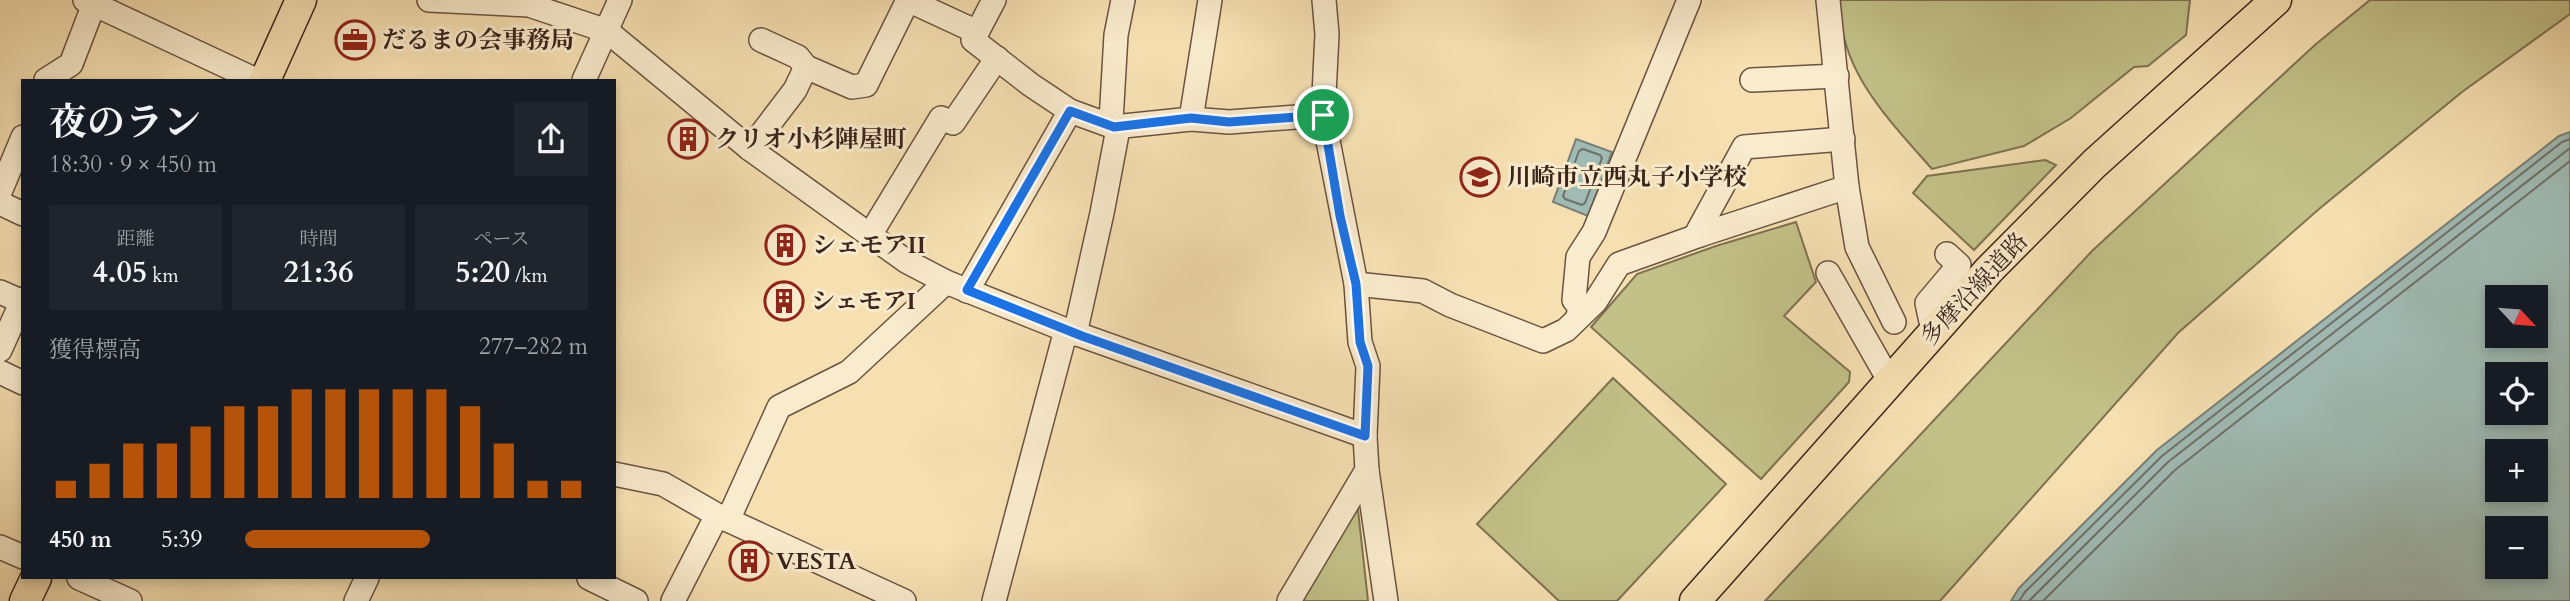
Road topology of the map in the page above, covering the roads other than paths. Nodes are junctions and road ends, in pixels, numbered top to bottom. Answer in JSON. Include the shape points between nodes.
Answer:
{"nodes":[{"id":1,"x":301,"y":0,"type":"edge"},
{"id":2,"x":429,"y":0,"type":"edge"},
{"id":3,"x":620,"y":0,"type":"edge"},
{"id":4,"x":908,"y":0,"type":"edge"},
{"id":5,"x":995,"y":0,"type":"edge"},
{"id":6,"x":1123,"y":0,"type":"edge"},
{"id":7,"x":1210,"y":0,"type":"edge"},
{"id":8,"x":1324,"y":0,"type":"edge"},
{"id":9,"x":1689,"y":0,"type":"edge"},
{"id":10,"x":1828,"y":0,"type":"edge"},
{"id":11,"x":2276,"y":0,"type":"edge"},
{"id":12,"x":90,"y":2,"type":"edge"},
{"id":13,"x":607,"y":31,"type":"junction"},
{"id":14,"x":977,"y":32,"type":"junction"},
{"id":15,"x":761,"y":40,"type":"dead end"},
{"id":16,"x":997,"y":58,"type":"junction"},
{"id":17,"x":806,"y":67,"type":"junction"},
{"id":18,"x":1837,"y":76,"type":"junction"},
{"id":19,"x":48,"y":79,"type":"edge"},
{"id":20,"x":254,"y":79,"type":"edge"},
{"id":21,"x":265,"y":79,"type":"edge"},
{"id":22,"x":584,"y":79,"type":"edge"},
{"id":23,"x":1752,"y":80,"type":"dead end"},
{"id":24,"x":1070,"y":111,"type":"junction"},
{"id":25,"x":1323,"y":115,"type":"junction"},
{"id":26,"x":1191,"y":118,"type":"junction"},
{"id":27,"x":1114,"y":127,"type":"junction"},
{"id":28,"x":1843,"y":139,"type":"junction"},
{"id":29,"x":21,"y":142,"type":"edge"},
{"id":30,"x":750,"y":149,"type":"junction"},
{"id":31,"x":1847,"y":187,"type":"junction"},
{"id":32,"x":0,"y":192,"type":"edge"},
{"id":33,"x":0,"y":203,"type":"edge"},
{"id":34,"x":21,"y":213,"type":"edge"},
{"id":35,"x":870,"y":235,"type":"junction"},
{"id":36,"x":1700,"y":235,"type":"junction"},
{"id":37,"x":1947,"y":254,"type":"dead end"},
{"id":38,"x":1828,"y":273,"type":"dead end"},
{"id":39,"x":946,"y":282,"type":"junction"},
{"id":40,"x":1356,"y":284,"type":"junction"},
{"id":41,"x":967,"y":290,"type":"junction"},
{"id":42,"x":0,"y":292,"type":"edge"},
{"id":43,"x":21,"y":301,"type":"edge"},
{"id":44,"x":21,"y":303,"type":"edge"},
{"id":45,"x":1578,"y":316,"type":"junction"},
{"id":46,"x":1894,"y":322,"type":"dead end"},
{"id":47,"x":1933,"y":331,"type":"junction"},
{"id":48,"x":1071,"y":332,"type":"junction"},
{"id":49,"x":0,"y":350,"type":"edge"},
{"id":50,"x":0,"y":372,"type":"edge"},
{"id":51,"x":1889,"y":380,"type":"junction"},
{"id":52,"x":21,"y":382,"type":"edge"},
{"id":53,"x":1365,"y":436,"type":"junction"},
{"id":54,"x":1367,"y":470,"type":"junction"},
{"id":55,"x":616,"y":474,"type":"edge"},
{"id":56,"x":723,"y":517,"type":"junction"},
{"id":57,"x":0,"y":547,"type":"edge"},
{"id":58,"x":21,"y":556,"type":"edge"},
{"id":59,"x":36,"y":579,"type":"edge"},
{"id":60,"x":81,"y":579,"type":"edge"},
{"id":61,"x":367,"y":579,"type":"edge"},
{"id":62,"x":591,"y":579,"type":"edge"},
{"id":63,"x":25,"y":601,"type":"edge"},
{"id":64,"x":130,"y":601,"type":"edge"},
{"id":65,"x":356,"y":601,"type":"edge"},
{"id":66,"x":636,"y":601,"type":"edge"},
{"id":67,"x":673,"y":601,"type":"edge"},
{"id":68,"x":904,"y":601,"type":"edge"},
{"id":69,"x":994,"y":601,"type":"edge"},
{"id":70,"x":1289,"y":601,"type":"edge"},
{"id":71,"x":1386,"y":601,"type":"edge"},
{"id":72,"x":1695,"y":601,"type":"edge"}],
"edges":[{"from":1,"to":21,"type":"main road"},
{"from":2,"to":13,"type":"street","via":[[529,5]]},
{"from":3,"to":13,"type":"street"},
{"from":4,"to":14,"type":"street"},
{"from":4,"to":17,"type":"street","via":[[866,85],[852,87]]},
{"from":5,"to":14,"type":"street"},
{"from":6,"to":27,"type":"street","via":[[1116,34]]},
{"from":7,"to":26,"type":"street"},
{"from":8,"to":25,"type":"street"},
{"from":9,"to":45,"type":"street","via":[[1594,232],[1578,257],[1574,300],[1580,307]]},
{"from":10,"to":18,"type":"street"},
{"from":11,"to":47,"type":"main road","name":"多摩沿線道路","via":[[2094,164]]},
{"from":12,"to":19,"type":"street","via":[[71,64]]},
{"from":12,"to":20,"type":"street"},
{"from":13,"to":22,"type":"street"},
{"from":13,"to":30,"type":"street"},
{"from":14,"to":16,"type":"street","via":[[973,40]]},
{"from":15,"to":17,"type":"street","via":[[798,57]]},
{"from":16,"to":24,"type":"street"},
{"from":16,"to":35,"type":"street","via":[[953,122],[941,118]]},
{"from":17,"to":30,"type":"street","via":[[795,90]]},
{"from":18,"to":23,"type":"street"},
{"from":18,"to":28,"type":"street"},
{"from":24,"to":27,"type":"street"},
{"from":24,"to":41,"type":"street"},
{"from":25,"to":26,"type":"street","via":[[1229,122]]},
{"from":25,"to":40,"type":"street"},
{"from":26,"to":27,"type":"street"},
{"from":27,"to":48,"type":"street","via":[[1117,134],[1102,212]]},
{"from":28,"to":31,"type":"street"},
{"from":28,"to":36,"type":"street","via":[[1744,147],[1698,230]]},
{"from":29,"to":32,"type":"street"},
{"from":30,"to":35,"type":"street"},
{"from":31,"to":36,"type":"street"},
{"from":31,"to":46,"type":"street","via":[[1857,247]]},
{"from":33,"to":34,"type":"street"},
{"from":35,"to":39,"type":"street"},
{"from":36,"to":45,"type":"street","via":[[1619,264],[1595,302]]},
{"from":37,"to":47,"type":"street","via":[[1959,265],[1927,303]]},
{"from":38,"to":51,"type":"street"},
{"from":39,"to":41,"type":"street"},
{"from":39,"to":56,"type":"street","via":[[849,372],[779,407]]},
{"from":40,"to":45,"type":"street","via":[[1423,291],[1543,341],[1566,330]]},
{"from":40,"to":53,"type":"street","via":[[1360,342],[1368,366]]},
{"from":41,"to":48,"type":"street"},
{"from":42,"to":43,"type":"street"},
{"from":44,"to":49,"type":"street"},
{"from":47,"to":51,"type":"main road","name":"多摩沿線道路"},
{"from":48,"to":53,"type":"street"},
{"from":48,"to":69,"type":"street"},
{"from":50,"to":52,"type":"street"},
{"from":51,"to":72,"type":"main road","name":"多摩沿線道路"},
{"from":53,"to":54,"type":"street"},
{"from":54,"to":70,"type":"street"},
{"from":54,"to":71,"type":"street"},
{"from":55,"to":56,"type":"street","via":[[663,484]]},
{"from":56,"to":67,"type":"street"},
{"from":56,"to":68,"type":"street"},
{"from":57,"to":58,"type":"street"},
{"from":59,"to":63,"type":"main road"},
{"from":60,"to":64,"type":"street"},
{"from":61,"to":65,"type":"street"},
{"from":62,"to":66,"type":"street"}]}
